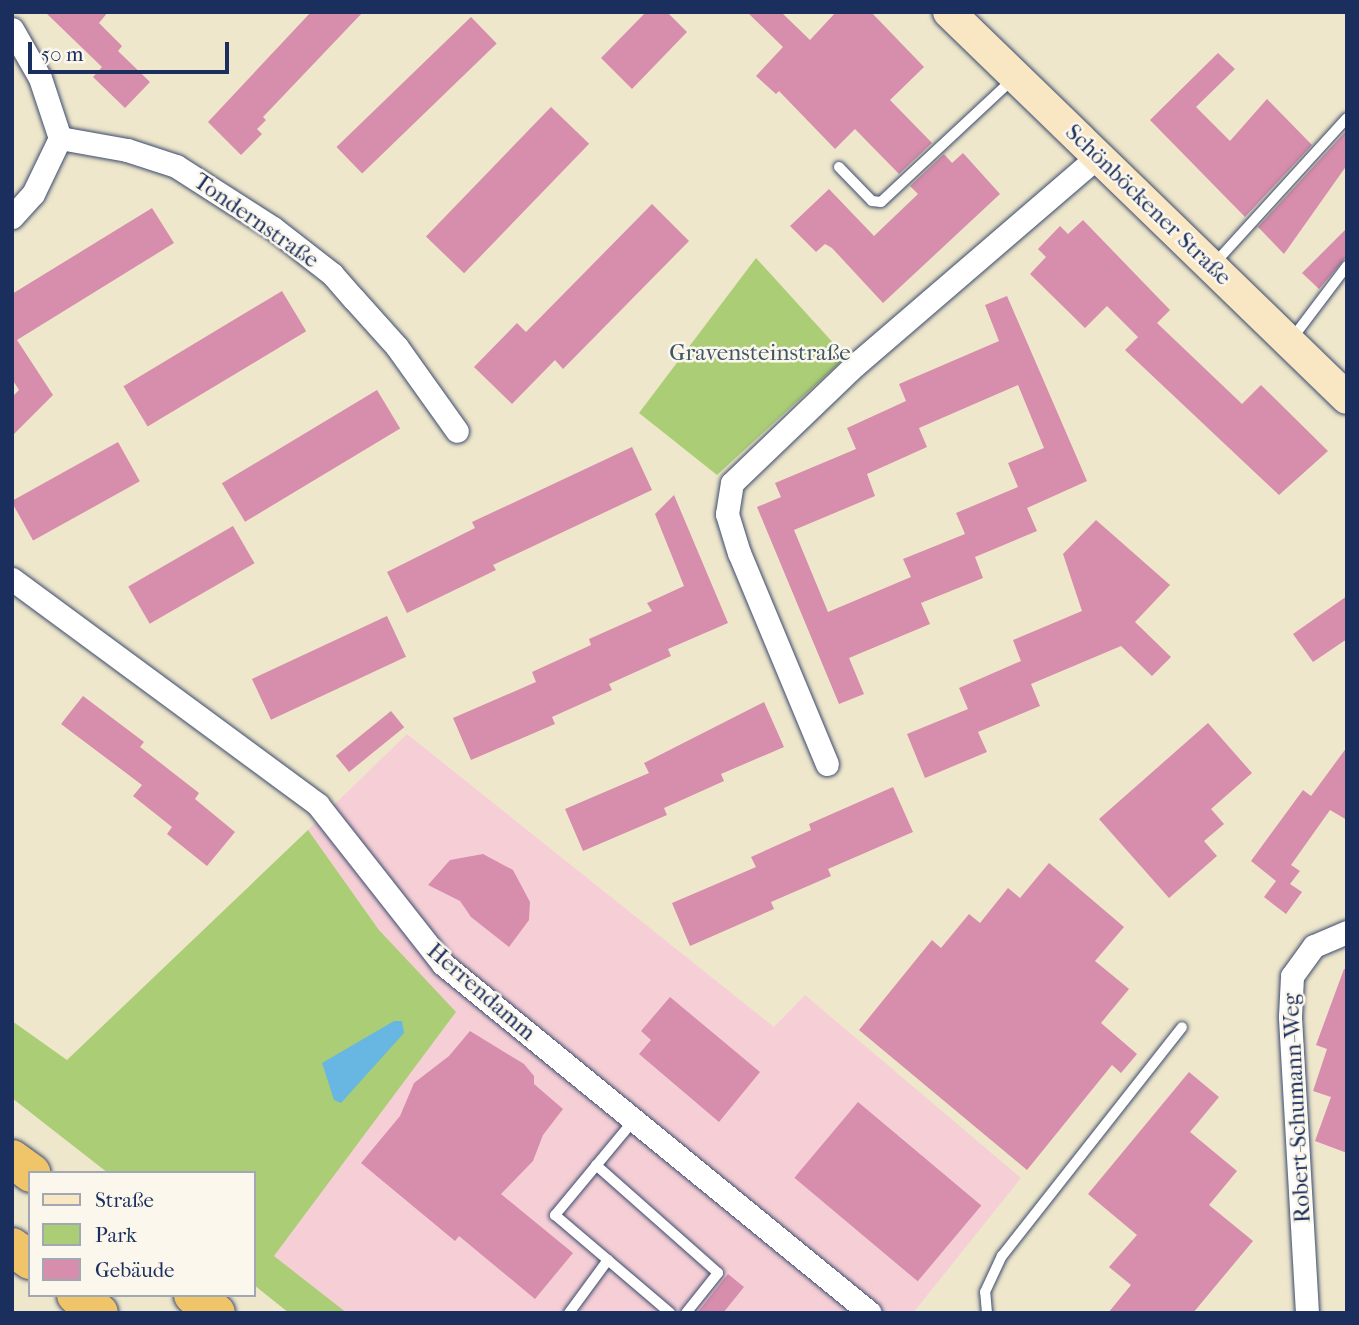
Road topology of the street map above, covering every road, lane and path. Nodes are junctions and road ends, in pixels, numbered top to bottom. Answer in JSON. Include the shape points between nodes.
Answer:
{"nodes":[{"id":1,"x":949,"y":12,"type":"edge"},
{"id":2,"x":12,"y":29,"type":"edge"},
{"id":3,"x":1015,"y":77,"type":"junction"},
{"id":4,"x":1347,"y":118,"type":"edge"},
{"id":5,"x":60,"y":138,"type":"junction"},
{"id":6,"x":1098,"y":156,"type":"junction"},
{"id":7,"x":839,"y":167,"type":"dead end"},
{"id":8,"x":12,"y":217,"type":"edge"},
{"id":9,"x":1347,"y":265,"type":"edge"},
{"id":10,"x":1212,"y":266,"type":"junction"},
{"id":11,"x":1289,"y":342,"type":"junction"},
{"id":12,"x":1347,"y":398,"type":"edge"},
{"id":13,"x":457,"y":431,"type":"dead end"},
{"id":14,"x":12,"y":579,"type":"edge"},
{"id":15,"x":827,"y":764,"type":"dead end"},
{"id":16,"x":1347,"y":932,"type":"edge"},
{"id":17,"x":1182,"y":1027,"type":"dead end"},
{"id":18,"x":634,"y":1120,"type":"junction"},
{"id":19,"x":12,"y":1159,"type":"edge"},
{"id":20,"x":596,"y":1165,"type":"junction"},
{"id":21,"x":28,"y":1171,"type":"edge"},
{"id":22,"x":12,"y":1247,"type":"edge"},
{"id":23,"x":28,"y":1259,"type":"edge"},
{"id":24,"x":608,"y":1260,"type":"junction"},
{"id":25,"x":79,"y":1297,"type":"edge"},
{"id":26,"x":196,"y":1297,"type":"edge"},
{"id":27,"x":99,"y":1313,"type":"edge"},
{"id":28,"x":216,"y":1313,"type":"edge"},
{"id":29,"x":569,"y":1313,"type":"edge"},
{"id":30,"x":670,"y":1313,"type":"edge"},
{"id":31,"x":687,"y":1313,"type":"edge"},
{"id":32,"x":870,"y":1313,"type":"edge"},
{"id":33,"x":987,"y":1313,"type":"edge"},
{"id":34,"x":1307,"y":1313,"type":"edge"}],
"edges":[{"from":1,"to":3,"type":"main road","name":"Schönböckener Straße"},
{"from":2,"to":5,"type":"street","via":[[40,78]]},
{"from":3,"to":6,"type":"main road","name":"Schönböckener Straße"},
{"from":3,"to":7,"type":"lane","via":[[881,202],[872,201]]},
{"from":4,"to":10,"type":"lane"},
{"from":5,"to":8,"type":"street","via":[[33,194]]},
{"from":5,"to":13,"type":"street","name":"Tondernstraße","via":[[127,150],[176,166],[273,228],[339,282],[397,347]]},
{"from":6,"to":10,"type":"main road","name":"Schönböckener Straße"},
{"from":6,"to":15,"type":"street","via":[[854,366],[732,483],[727,514],[739,553]]},
{"from":9,"to":11,"type":"lane"},
{"from":10,"to":11,"type":"main road","name":"Schönböckener Straße"},
{"from":11,"to":12,"type":"main road","name":"Schönböckener Straße"},
{"from":14,"to":18,"type":"street","name":"Herrendamm","via":[[317,805],[443,964]]},
{"from":16,"to":34,"type":"street","name":"Robert-Schumann-Weg","via":[[1314,946],[1292,976],[1290,1016]]},
{"from":17,"to":33,"type":"lane","via":[[1002,1256],[985,1292]]},
{"from":18,"to":20,"type":"lane"},
{"from":18,"to":32,"type":"street","name":"Herrendamm"},
{"from":19,"to":21,"type":"highway"},
{"from":20,"to":24,"type":"lane","via":[[555,1215]]},
{"from":20,"to":31,"type":"lane","via":[[718,1273]]},
{"from":22,"to":23,"type":"highway"},
{"from":24,"to":29,"type":"lane"},
{"from":24,"to":30,"type":"lane"},
{"from":25,"to":27,"type":"highway"},
{"from":26,"to":28,"type":"highway"}]}
